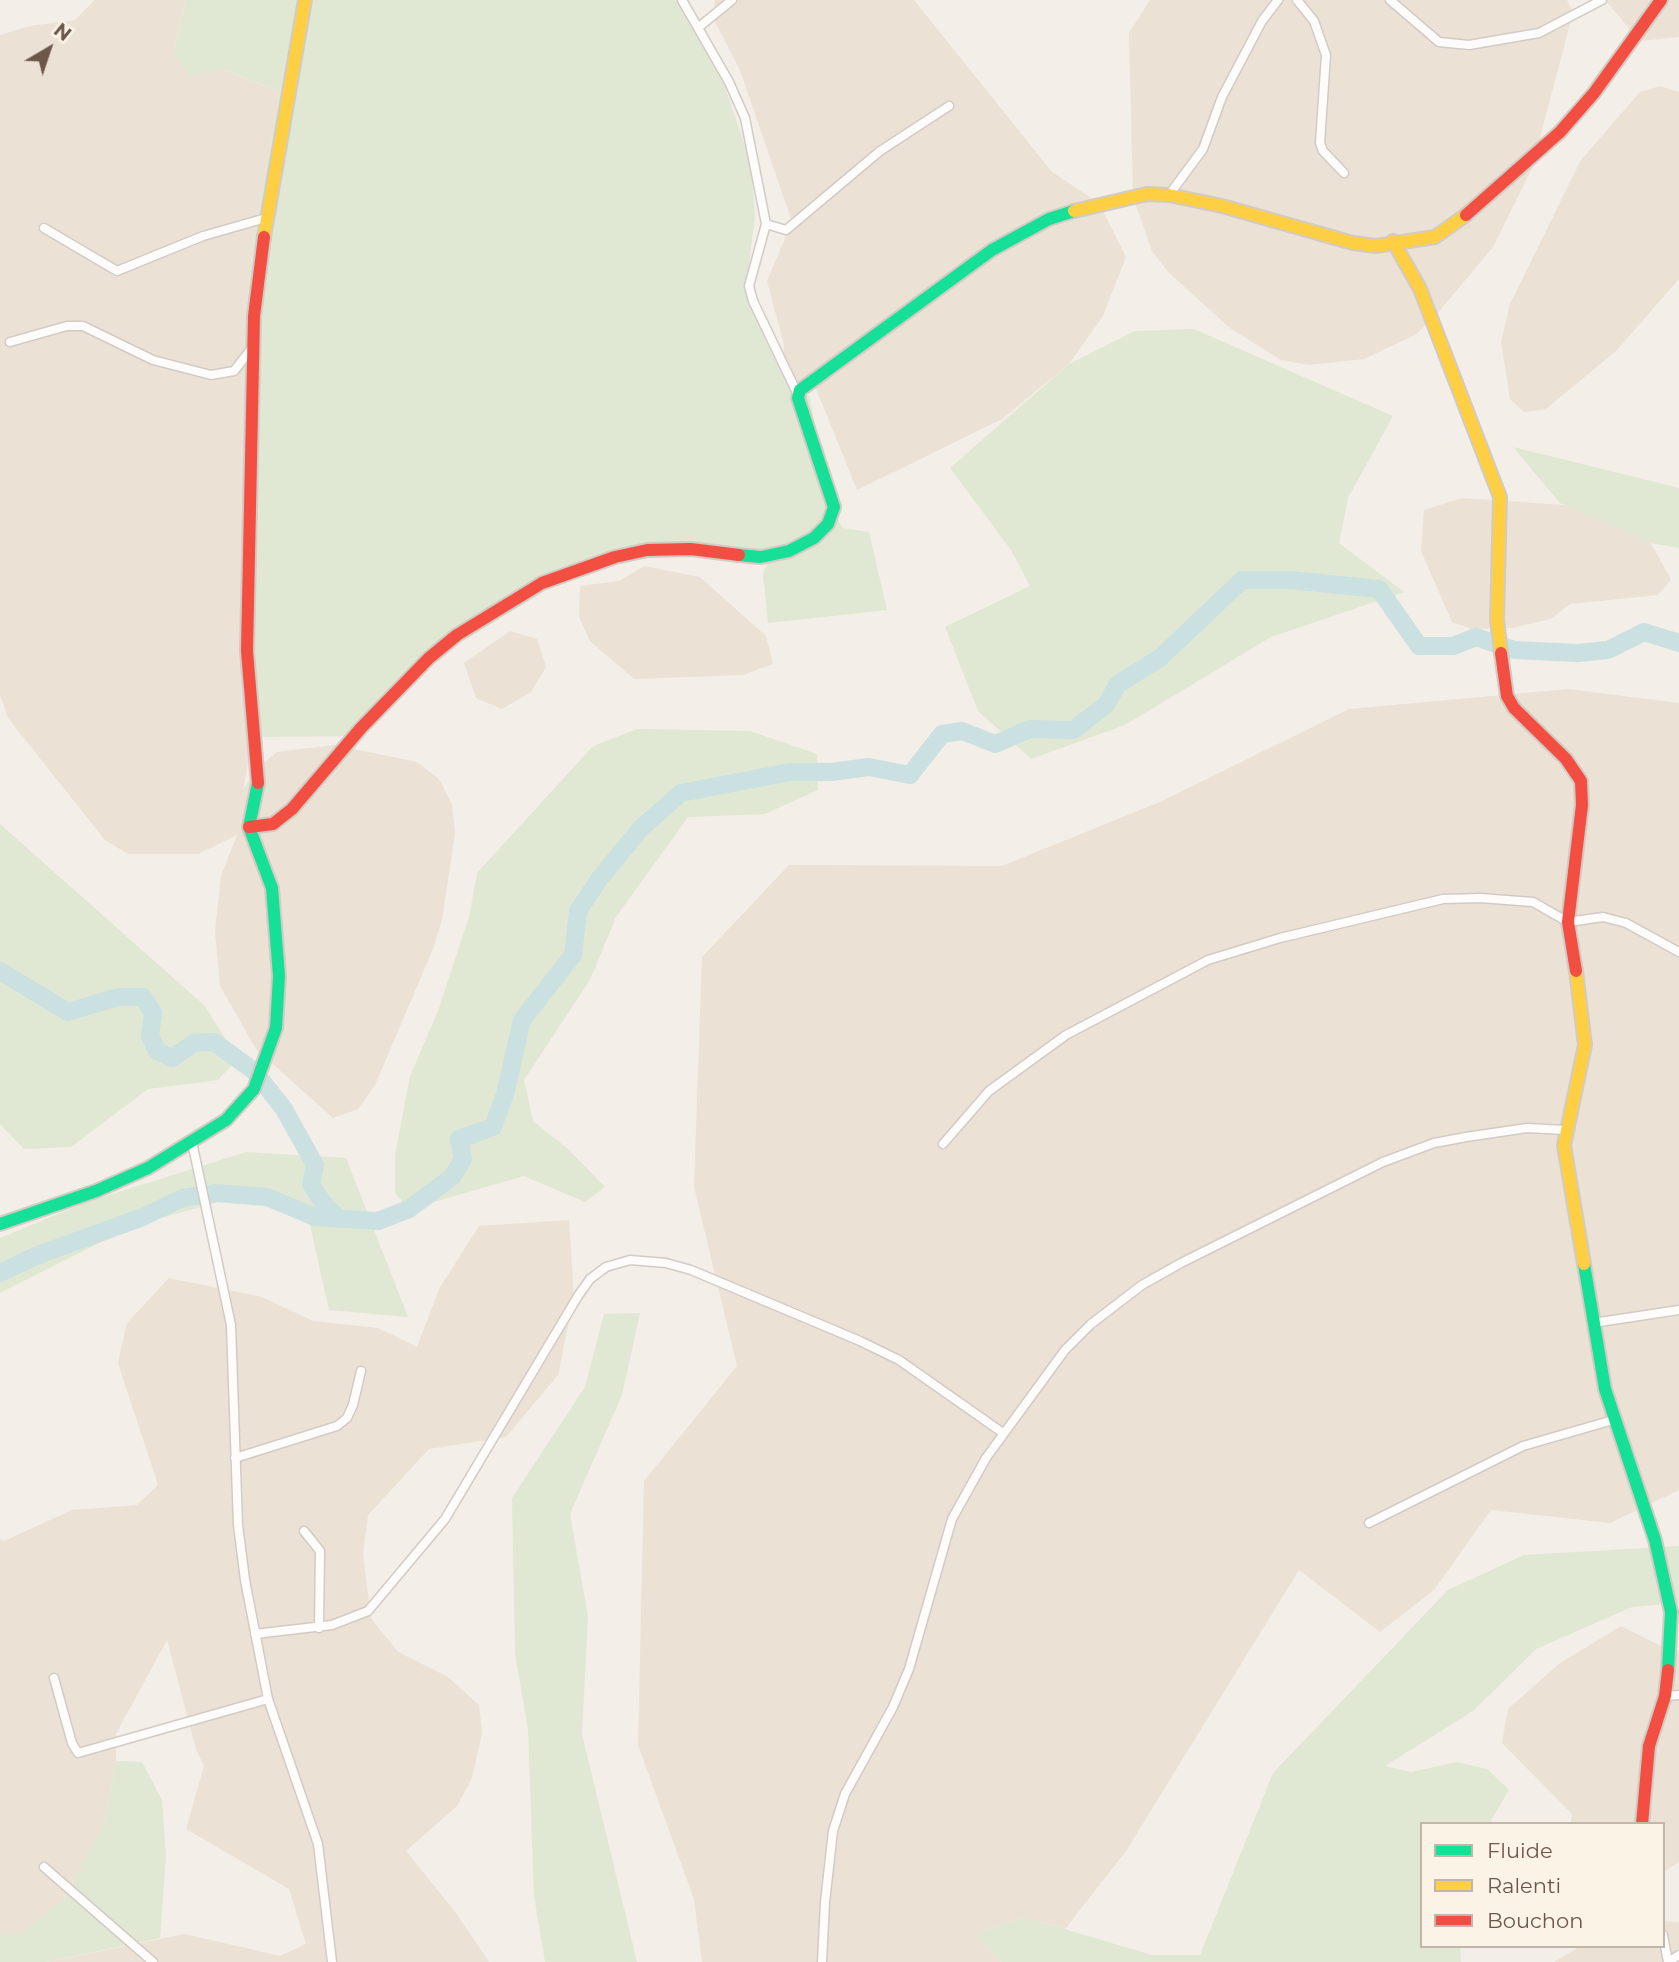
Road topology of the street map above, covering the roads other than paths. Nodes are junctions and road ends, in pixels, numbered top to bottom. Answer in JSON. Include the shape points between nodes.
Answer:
{"nodes":[{"id":1,"x":305,"y":0,"type":"edge"},
{"id":2,"x":682,"y":0,"type":"edge"},
{"id":3,"x":732,"y":0,"type":"edge"},
{"id":4,"x":1278,"y":0,"type":"edge"},
{"id":5,"x":1297,"y":0,"type":"edge"},
{"id":6,"x":1390,"y":0,"type":"edge"},
{"id":7,"x":1602,"y":0,"type":"edge"},
{"id":8,"x":1661,"y":0,"type":"edge"},
{"id":9,"x":699,"y":27,"type":"junction"},
{"id":10,"x":949,"y":106,"type":"dead end"},
{"id":11,"x":1344,"y":173,"type":"dead end"},
{"id":12,"x":1169,"y":195,"type":"junction"},
{"id":13,"x":266,"y":218,"type":"junction"},
{"id":14,"x":766,"y":224,"type":"junction"},
{"id":15,"x":44,"y":228,"type":"dead end"},
{"id":16,"x":1393,"y":241,"type":"junction"},
{"id":17,"x":10,"y":342,"type":"dead end"},
{"id":18,"x":252,"y":348,"type":"junction"},
{"id":19,"x":798,"y":395,"type":"junction"},
{"id":20,"x":249,"y":827,"type":"junction"},
{"id":21,"x":1568,"y":922,"type":"junction"},
{"id":22,"x":1679,"y":952,"type":"edge"},
{"id":23,"x":1565,"y":1130,"type":"junction"},
{"id":24,"x":192,"y":1142,"type":"junction"},
{"id":25,"x":943,"y":1144,"type":"dead end"},
{"id":26,"x":0,"y":1224,"type":"edge"},
{"id":27,"x":1679,"y":1310,"type":"edge"},
{"id":28,"x":1593,"y":1323,"type":"junction"},
{"id":29,"x":361,"y":1371,"type":"dead end"},
{"id":30,"x":1613,"y":1419,"type":"junction"},
{"id":31,"x":1003,"y":1433,"type":"junction"},
{"id":32,"x":235,"y":1458,"type":"junction"},
{"id":33,"x":1369,"y":1523,"type":"dead end"},
{"id":34,"x":304,"y":1531,"type":"dead end"},
{"id":35,"x":319,"y":1628,"type":"junction"},
{"id":36,"x":255,"y":1634,"type":"junction"},
{"id":37,"x":54,"y":1678,"type":"dead end"},
{"id":38,"x":1679,"y":1695,"type":"edge"},
{"id":39,"x":1665,"y":1696,"type":"junction"},
{"id":40,"x":268,"y":1699,"type":"junction"},
{"id":41,"x":1642,"y":1822,"type":"edge"},
{"id":42,"x":44,"y":1867,"type":"dead end"},
{"id":43,"x":1665,"y":1946,"type":"edge"},
{"id":44,"x":1679,"y":1955,"type":"edge"},
{"id":45,"x":153,"y":1962,"type":"edge"},
{"id":46,"x":332,"y":1962,"type":"edge"},
{"id":47,"x":822,"y":1962,"type":"edge"}],
"edges":[{"from":1,"to":13,"type":"street"},
{"from":2,"to":9,"type":"street"},
{"from":3,"to":9,"type":"street"},
{"from":4,"to":12,"type":"street","via":[[1222,97],[1203,149]]},
{"from":5,"to":11,"type":"street","via":[[1314,21],[1326,55],[1320,143]]},
{"from":6,"to":7,"type":"street","via":[[1439,42],[1469,45],[1539,33]]},
{"from":8,"to":16,"type":"street","via":[[1594,93],[1526,164],[1435,237]]},
{"from":9,"to":14,"type":"street","via":[[745,118]]},
{"from":10,"to":14,"type":"street","via":[[880,151],[786,230]]},
{"from":12,"to":16,"type":"street","via":[[1353,243],[1376,246]]},
{"from":12,"to":19,"type":"street","via":[[1136,195],[1091,205],[1049,219],[1010,240],[969,264]]},
{"from":13,"to":15,"type":"street","via":[[203,236],[117,271]]},
{"from":13,"to":18,"type":"street"},
{"from":14,"to":19,"type":"street","via":[[749,286]]},
{"from":16,"to":21,"type":"street","via":[[1420,289],[1448,370],[1498,487],[1497,620],[1509,702],[1566,759],[1581,781]]},
{"from":17,"to":18,"type":"street","via":[[83,326],[153,360],[211,375],[234,370]]},
{"from":18,"to":20,"type":"street","via":[[247,639],[258,788]]},
{"from":19,"to":20,"type":"street","via":[[834,507],[828,524],[814,538],[789,551],[761,557],[691,549],[647,550],[542,583],[457,635],[429,658],[292,809],[273,824]]},
{"from":20,"to":24,"type":"street","via":[[272,888],[279,976],[276,1028],[254,1089],[226,1121]]},
{"from":21,"to":22,"type":"street","via":[[1602,917],[1615,920],[1653,935]]},
{"from":21,"to":23,"type":"street","via":[[1585,1045]]},
{"from":21,"to":25,"type":"street","via":[[1533,902],[1443,900],[1280,938],[1208,960],[1057,1041],[989,1091]]},
{"from":23,"to":28,"type":"street"},
{"from":23,"to":31,"type":"street","via":[[1527,1128],[1415,1149],[1181,1263],[1142,1285],[1091,1324]]},
{"from":24,"to":26,"type":"street","via":[[96,1191]]},
{"from":24,"to":32,"type":"street","via":[[231,1325]]},
{"from":27,"to":28,"type":"street"},
{"from":28,"to":30,"type":"street"},
{"from":29,"to":32,"type":"street","via":[[353,1405],[337,1426]]},
{"from":30,"to":33,"type":"street","via":[[1513,1451]]},
{"from":30,"to":39,"type":"street","via":[[1665,1574],[1671,1612]]},
{"from":31,"to":35,"type":"street","via":[[899,1360],[860,1341],[691,1270],[630,1260],[590,1279],[445,1519],[397,1579],[368,1611]]},
{"from":31,"to":47,"type":"street","via":[[964,1493],[909,1669],[845,1794],[833,1831]]},
{"from":32,"to":36,"type":"street","via":[[238,1525]]},
{"from":34,"to":35,"type":"street","via":[[320,1551]]},
{"from":35,"to":36,"type":"street"},
{"from":36,"to":40,"type":"street"},
{"from":37,"to":40,"type":"street","via":[[78,1753]]},
{"from":38,"to":39,"type":"street"},
{"from":39,"to":41,"type":"street","via":[[1649,1745]]},
{"from":40,"to":46,"type":"street","via":[[318,1844]]},
{"from":42,"to":45,"type":"street"},
{"from":43,"to":44,"type":"street","via":[[1668,1962]]}]}
